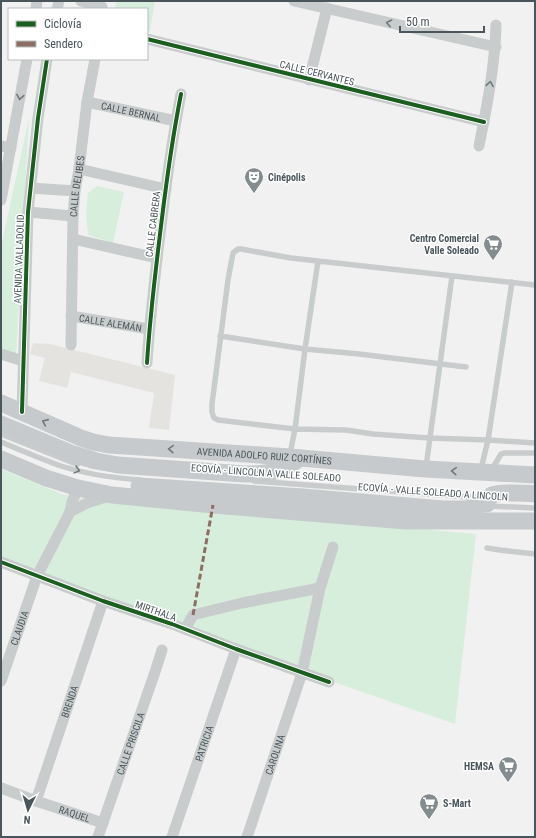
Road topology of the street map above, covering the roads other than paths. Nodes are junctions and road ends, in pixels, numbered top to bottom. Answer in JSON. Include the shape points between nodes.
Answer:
{"nodes":[{"id":1,"x":81,"y":1,"type":"edge"},
{"id":2,"x":294,"y":1,"type":"edge"},
{"id":3,"x":102,"y":8,"type":"edge"},
{"id":4,"x":327,"y":8,"type":"junction"},
{"id":5,"x":496,"y":25,"type":"dead end"},
{"id":6,"x":148,"y":39,"type":"edge"},
{"id":7,"x":496,"y":47,"type":"junction"},
{"id":8,"x":27,"y":60,"type":"edge"},
{"id":9,"x":47,"y":60,"type":"edge"},
{"id":10,"x":95,"y":60,"type":"edge"},
{"id":11,"x":309,"y":80,"type":"junction"},
{"id":12,"x":181,"y":94,"type":"dead end"},
{"id":13,"x":87,"y":102,"type":"junction"},
{"id":14,"x":176,"y":121,"type":"junction"},
{"id":15,"x":484,"y":122,"type":"junction"},
{"id":16,"x":479,"y":146,"type":"dead end"},
{"id":17,"x":6,"y":147,"type":"edge"},
{"id":18,"x":79,"y":169,"type":"junction"},
{"id":19,"x":4,"y":171,"type":"edge"},
{"id":20,"x":30,"y":188,"type":"junction"},
{"id":21,"x":166,"y":189,"type":"junction"},
{"id":22,"x":75,"y":191,"type":"junction"},
{"id":23,"x":1,"y":200,"type":"edge"},
{"id":24,"x":28,"y":212,"type":"junction"},
{"id":25,"x":73,"y":216,"type":"junction"},
{"id":26,"x":73,"y":239,"type":"junction"},
{"id":27,"x":157,"y":258,"type":"junction"},
{"id":28,"x":318,"y":261,"type":"junction"},
{"id":29,"x":452,"y":276,"type":"junction"},
{"id":30,"x":512,"y":282,"type":"junction"},
{"id":31,"x":535,"y":285,"type":"edge"},
{"id":32,"x":71,"y":316,"type":"junction"},
{"id":33,"x":149,"y":329,"type":"junction"},
{"id":34,"x":220,"y":336,"type":"junction"},
{"id":35,"x":71,"y":344,"type":"dead end"},
{"id":36,"x":305,"y":349,"type":"junction"},
{"id":37,"x":1,"y":354,"type":"edge"},
{"id":38,"x":23,"y":361,"type":"junction"},
{"id":39,"x":146,"y":363,"type":"dead end"},
{"id":40,"x":439,"y":364,"type":"junction"},
{"id":41,"x":466,"y":367,"type":"dead end"},
{"id":42,"x":1,"y":403,"type":"edge"},
{"id":43,"x":22,"y":412,"type":"junction"},
{"id":44,"x":1,"y":424,"type":"edge"},
{"id":45,"x":295,"y":429,"type":"junction"},
{"id":46,"x":1,"y":434,"type":"edge"},
{"id":47,"x":429,"y":438,"type":"junction"},
{"id":48,"x":488,"y":440,"type":"junction"},
{"id":49,"x":1,"y":442,"type":"edge"},
{"id":50,"x":535,"y":443,"type":"edge"},
{"id":51,"x":1,"y":449,"type":"edge"},
{"id":52,"x":535,"y":453,"type":"edge"},
{"id":53,"x":1,"y":454,"type":"edge"},
{"id":54,"x":295,"y":457,"type":"junction"},
{"id":55,"x":1,"y":459,"type":"edge"},
{"id":56,"x":86,"y":465,"type":"dead end"},
{"id":57,"x":425,"y":469,"type":"junction"},
{"id":58,"x":485,"y":473,"type":"junction"},
{"id":59,"x":535,"y":475,"type":"edge"},
{"id":60,"x":251,"y":481,"type":"dead end"},
{"id":61,"x":84,"y":489,"type":"junction"},
{"id":62,"x":535,"y":494,"type":"edge"},
{"id":63,"x":112,"y":495,"type":"junction"},
{"id":64,"x":372,"y":497,"type":"dead end"},
{"id":65,"x":451,"y":503,"type":"dead end"},
{"id":66,"x":492,"y":508,"type":"junction"},
{"id":67,"x":535,"y":508,"type":"edge"},
{"id":68,"x":70,"y":512,"type":"junction"},
{"id":69,"x":535,"y":514,"type":"edge"},
{"id":70,"x":535,"y":521,"type":"edge"},
{"id":71,"x":333,"y":547,"type":"dead end"},
{"id":72,"x":487,"y":548,"type":"dead end"},
{"id":73,"x":535,"y":554,"type":"edge"},
{"id":74,"x":1,"y":562,"type":"edge"},
{"id":75,"x":37,"y":576,"type":"junction"},
{"id":76,"x":320,"y":588,"type":"junction"},
{"id":77,"x":103,"y":601,"type":"junction"},
{"id":78,"x":185,"y":630,"type":"junction"},
{"id":79,"x":236,"y":649,"type":"junction"},
{"id":80,"x":162,"y":650,"type":"dead end"},
{"id":81,"x":302,"y":673,"type":"junction"},
{"id":82,"x":1,"y":681,"type":"edge"},
{"id":83,"x":329,"y":682,"type":"dead end"},
{"id":84,"x":1,"y":788,"type":"edge"},
{"id":85,"x":36,"y":801,"type":"junction"},
{"id":86,"x":103,"y":823,"type":"junction"},
{"id":87,"x":98,"y":837,"type":"edge"},
{"id":88,"x":172,"y":837,"type":"edge"},
{"id":89,"x":247,"y":837,"type":"edge"}],
"edges":[{"from":1,"to":3,"type":"street"},
{"from":2,"to":4,"type":"street"},
{"from":7,"to":4,"type":"street","one_way":true},
{"from":4,"to":11,"type":"street"},
{"from":5,"to":7,"type":"street"},
{"from":6,"to":11,"type":"street","name":"CALLE CERVANTES"},
{"from":15,"to":7,"type":"street","one_way":true},
{"from":8,"to":17,"type":"street","one_way":true},
{"from":9,"to":20,"type":"street","name":"AVENIDA VALLADOLID"},
{"from":10,"to":13,"type":"street","name":"CALLE DELIBES"},
{"from":11,"to":15,"type":"street","name":"CALLE CERVANTES"},
{"from":12,"to":14,"type":"street","name":"CALLE CABRERA"},
{"from":13,"to":14,"type":"street","name":"CALLE BERNAL"},
{"from":13,"to":18,"type":"street","name":"CALLE DELIBES"},
{"from":14,"to":21,"type":"street","name":"CALLE CABRERA"},
{"from":15,"to":16,"type":"street"},
{"from":17,"to":19,"type":"street"},
{"from":18,"to":21,"type":"street"},
{"from":18,"to":22,"type":"street","name":"CALLE DELIBES"},
{"from":19,"to":23,"type":"street"},
{"from":20,"to":22,"type":"street"},
{"from":20,"to":24,"type":"street","name":"AVENIDA VALLADOLID"},
{"from":21,"to":27,"type":"street","name":"CALLE CABRERA"},
{"from":22,"to":25,"type":"street","name":"CALLE DELIBES"},
{"from":24,"to":25,"type":"street"},
{"from":24,"to":38,"type":"street","name":"AVENIDA VALLADOLID"},
{"from":25,"to":26,"type":"street","name":"CALLE DELIBES"},
{"from":26,"to":27,"type":"street"},
{"from":26,"to":32,"type":"street","name":"CALLE DELIBES"},
{"from":27,"to":33,"type":"street","name":"CALLE CABRERA"},
{"from":28,"to":29,"type":"lane"},
{"from":28,"to":34,"type":"lane","via":[[236,250],[233,253]]},
{"from":28,"to":36,"type":"lane"},
{"from":29,"to":30,"type":"lane"},
{"from":29,"to":40,"type":"lane"},
{"from":30,"to":31,"type":"lane"},
{"from":30,"to":48,"type":"lane"},
{"from":32,"to":33,"type":"street","name":"CALLE ALEMÁN"},
{"from":32,"to":35,"type":"street","name":"CALLE DELIBES"},
{"from":33,"to":39,"type":"street","name":"CALLE CABRERA"},
{"from":34,"to":36,"type":"lane"},
{"from":34,"to":45,"type":"lane","via":[[212,404],[214,418]]},
{"from":36,"to":40,"type":"lane"},
{"from":36,"to":45,"type":"lane"},
{"from":37,"to":38,"type":"street"},
{"from":38,"to":43,"type":"street","name":"AVENIDA VALLADOLID"},
{"from":40,"to":41,"type":"lane"},
{"from":40,"to":47,"type":"lane"},
{"from":42,"to":43,"type":"main road","name":"AVENIDA ADOLFO RUIZ CORTÍNES"},
{"from":54,"to":43,"type":"main road","name":"AVENIDA ADOLFO RUIZ CORTÍNES","one_way":true,"via":[[103,444],[81,438]]},
{"from":44,"to":54,"type":"main road","via":[[73,454],[118,465],[265,474],[279,471],[292,464]]},
{"from":45,"to":47,"type":"lane","via":[[346,430]]},
{"from":45,"to":54,"type":"lane"},
{"from":46,"to":56,"type":"lane","via":[[71,462]]},
{"from":47,"to":48,"type":"lane"},
{"from":47,"to":57,"type":"lane"},
{"from":48,"to":50,"type":"lane"},
{"from":48,"to":58,"type":"lane"},
{"from":49,"to":64,"type":"lane","name":"ECOVÍA - VALLE SOLEADO A LINCOLN","one_way":true,"via":[[59,465],[118,479]]},
{"from":51,"to":66,"type":"main road","via":[[85,480],[109,483],[443,509]]},
{"from":52,"to":58,"type":"lane","via":[[501,454]]},
{"from":53,"to":66,"type":"main road","via":[[72,481],[114,490],[405,513]]},
{"from":54,"to":57,"type":"main road","name":"AVENIDA ADOLFO RUIZ CORTÍNES"},
{"from":55,"to":61,"type":"main road","via":[[46,478]]},
{"from":58,"to":57,"type":"main road","name":"AVENIDA ADOLFO RUIZ CORTÍNES","one_way":true},
{"from":58,"to":59,"type":"main road","name":"AVENIDA ADOLFO RUIZ CORTÍNES"},
{"from":60,"to":66,"type":"lane","name":"ECOVÍA - LINCOLN A VALLE SOLEADO"},
{"from":61,"to":63,"type":"main road"},
{"from":61,"to":68,"type":"street","name":"CLAUDIA","via":[[72,502]]},
{"from":62,"to":66,"type":"main road","via":[[492,495]]},
{"from":63,"to":66,"type":"main road","via":[[406,521]]},
{"from":63,"to":68,"type":"street","via":[[87,502]]},
{"from":65,"to":66,"type":"lane","name":"ECOVÍA - VALLE SOLEADO A LINCOLN"},
{"from":66,"to":67,"type":"lane","name":"ECOVÍA - VALLE SOLEADO A LINCOLN"},
{"from":66,"to":69,"type":"main road"},
{"from":66,"to":70,"type":"main road","via":[[520,520]]},
{"from":68,"to":75,"type":"street","name":"CLAUDIA"},
{"from":71,"to":76,"type":"street","name":"CAROLINA"},
{"from":72,"to":73,"type":"lane"},
{"from":74,"to":75,"type":"street","name":"MIRTHALA"},
{"from":75,"to":77,"type":"street","name":"MIRTHALA"},
{"from":75,"to":82,"type":"street","name":"CLAUDIA"},
{"from":76,"to":78,"type":"street","via":[[193,615]]},
{"from":76,"to":81,"type":"street","name":"CAROLINA"},
{"from":77,"to":78,"type":"street","name":"MIRTHALA"},
{"from":77,"to":85,"type":"street","name":"BRENDA"},
{"from":78,"to":79,"type":"street","name":"MIRTHALA"},
{"from":79,"to":81,"type":"street","name":"MIRTHALA"},
{"from":79,"to":88,"type":"street","name":"PATRICIA"},
{"from":80,"to":86,"type":"street","name":"CALLE PRISCILA"},
{"from":81,"to":83,"type":"street","name":"MIRTHALA"},
{"from":81,"to":89,"type":"street","name":"CAROLINA"},
{"from":84,"to":85,"type":"street","name":"RAQUEL"},
{"from":85,"to":86,"type":"street","name":"RAQUEL"},
{"from":86,"to":87,"type":"street","name":"CALLE PRISCILA"}]}
